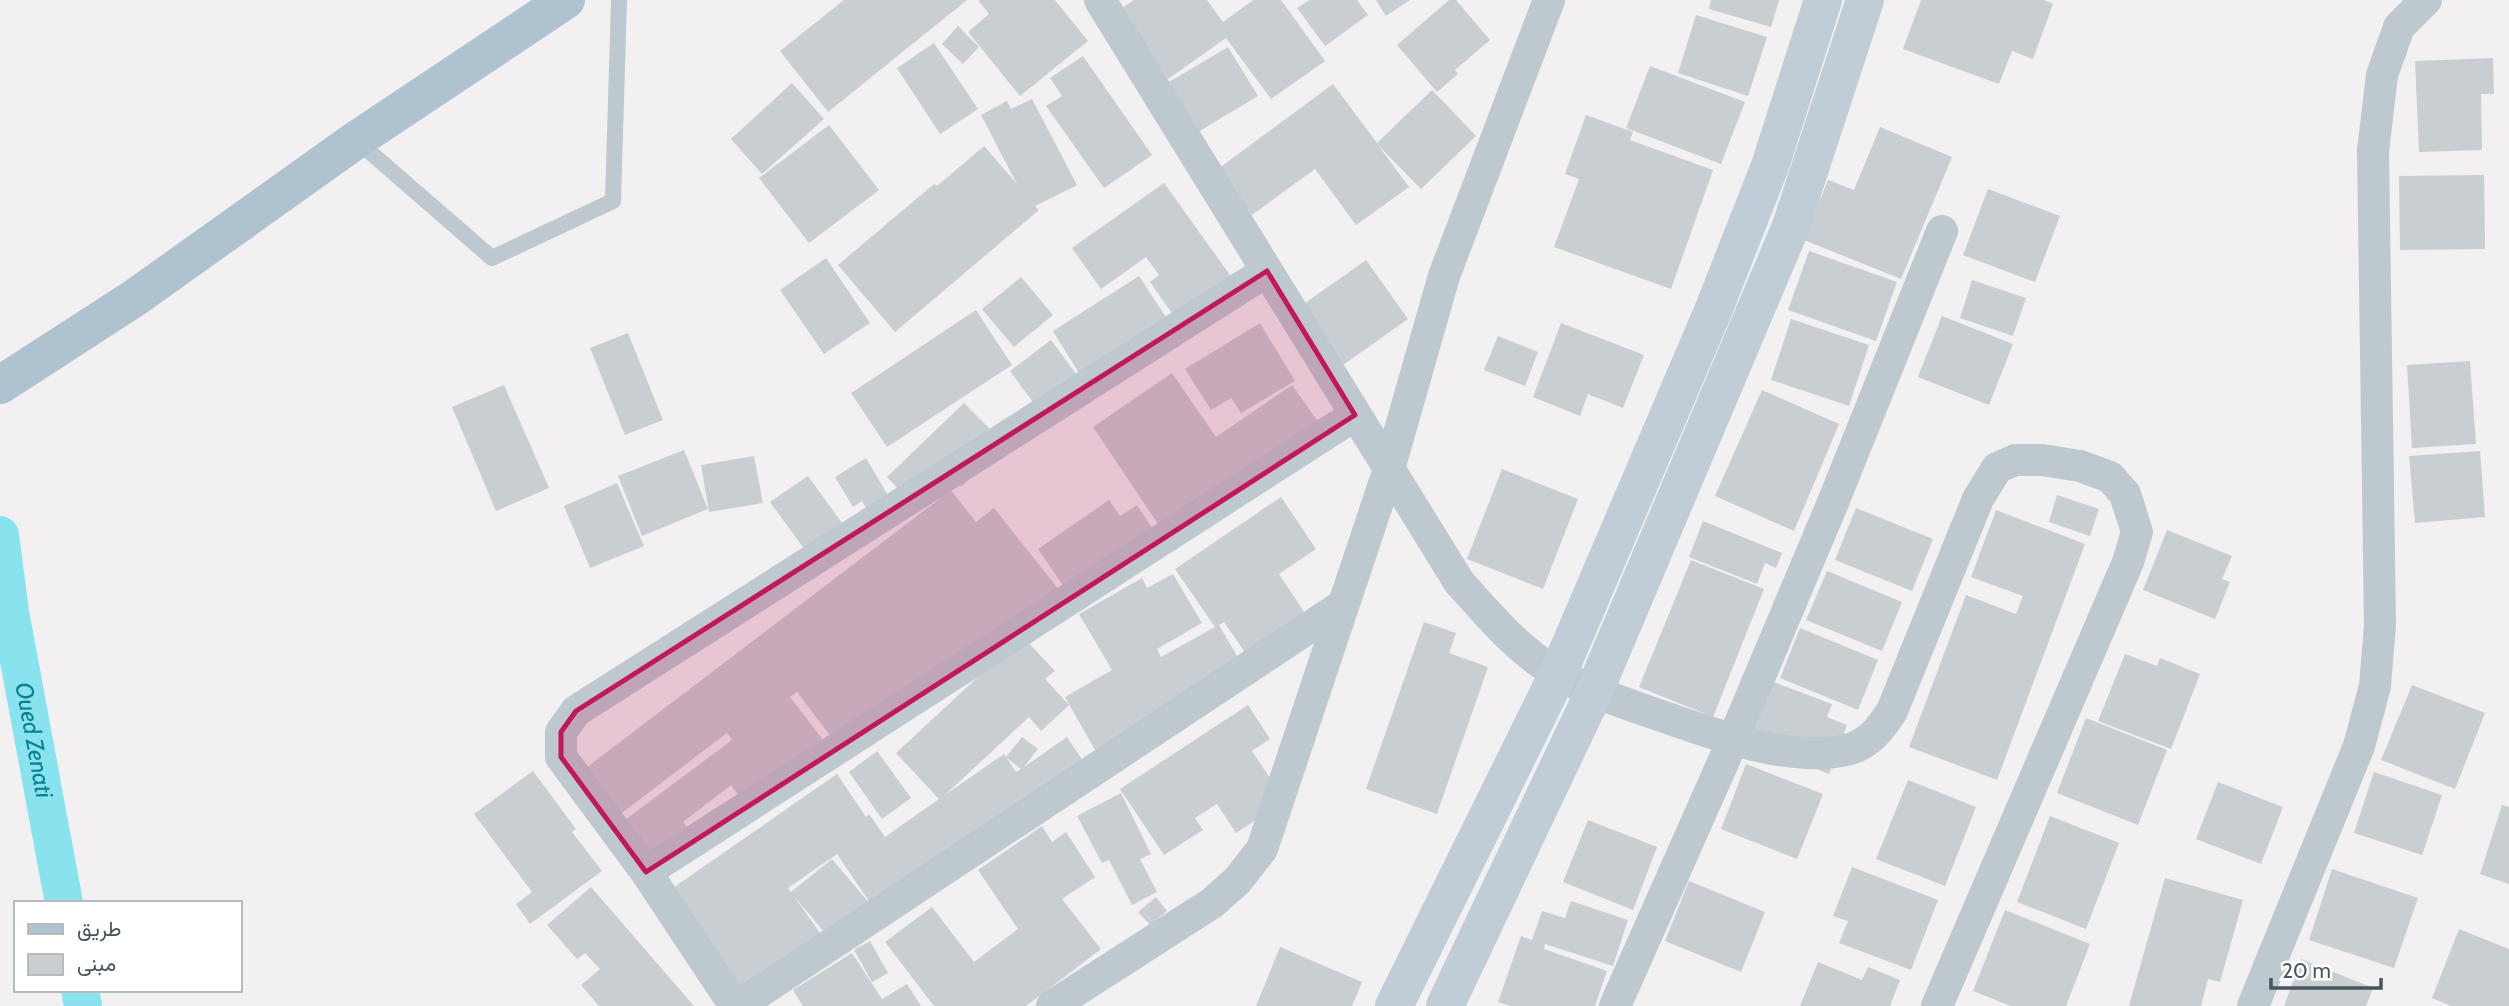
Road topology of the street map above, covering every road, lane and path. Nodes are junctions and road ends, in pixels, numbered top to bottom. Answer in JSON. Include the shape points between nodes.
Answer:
{"nodes":[{"id":1,"x":566,"y":0,"type":"edge"},
{"id":2,"x":619,"y":0,"type":"edge"},
{"id":3,"x":1100,"y":0,"type":"edge"},
{"id":4,"x":1549,"y":0,"type":"edge"},
{"id":5,"x":1823,"y":0,"type":"edge"},
{"id":6,"x":1865,"y":0,"type":"edge"},
{"id":7,"x":2426,"y":0,"type":"edge"},
{"id":8,"x":356,"y":140,"type":"junction"},
{"id":9,"x":1942,"y":231,"type":"dead end"},
{"id":10,"x":1267,"y":271,"type":"junction"},
{"id":11,"x":0,"y":385,"type":"edge"},
{"id":12,"x":1355,"y":415,"type":"junction"},
{"id":13,"x":1389,"y":469,"type":"junction"},
{"id":14,"x":1343,"y":605,"type":"junction"},
{"id":15,"x":1558,"y":674,"type":"junction"},
{"id":16,"x":1594,"y":692,"type":"junction"},
{"id":17,"x":1733,"y":740,"type":"junction"},
{"id":18,"x":646,"y":872,"type":"junction"},
{"id":19,"x":736,"y":1006,"type":"edge"},
{"id":20,"x":1052,"y":1006,"type":"edge"},
{"id":21,"x":1394,"y":1006,"type":"edge"},
{"id":22,"x":1445,"y":1006,"type":"edge"},
{"id":23,"x":1615,"y":1006,"type":"edge"},
{"id":24,"x":1937,"y":1006,"type":"edge"},
{"id":25,"x":2253,"y":1006,"type":"edge"}],
"edges":[{"from":1,"to":8,"type":"main road"},
{"from":2,"to":8,"type":"lane","via":[[613,201],[492,258]]},
{"from":3,"to":10,"type":"street"},
{"from":4,"to":13,"type":"street","via":[[1444,276]]},
{"from":5,"to":15,"type":"main road","via":[[1770,166],[1737,251]]},
{"from":6,"to":16,"type":"main road","via":[[1791,226]]},
{"from":7,"to":25,"type":"street","via":[[2399,27],[2382,75],[2373,151],[2379,625],[2375,686],[2359,746]]},
{"from":8,"to":11,"type":"main road","via":[[133,299]]},
{"from":9,"to":17,"type":"street"},
{"from":10,"to":12,"type":"street"},
{"from":10,"to":18,"type":"street","via":[[576,711],[561,733],[561,757]]},
{"from":12,"to":13,"type":"street"},
{"from":12,"to":18,"type":"street"},
{"from":13,"to":14,"type":"street"},
{"from":13,"to":15,"type":"street","via":[[1459,582],[1506,635]]},
{"from":14,"to":19,"type":"street"},
{"from":14,"to":20,"type":"street","via":[[1262,849],[1212,903]]},
{"from":15,"to":16,"type":"street"},
{"from":15,"to":21,"type":"main road"},
{"from":16,"to":17,"type":"street"},
{"from":16,"to":22,"type":"main road"},
{"from":17,"to":23,"type":"street"},
{"from":17,"to":24,"type":"street","via":[[1817,752],[1851,749],[1875,736],[1892,712],[1978,499],[1997,468],[2015,460],[2080,466],[2110,477],[2125,494],[2137,532],[2128,562]]},
{"from":18,"to":19,"type":"street"}]}
